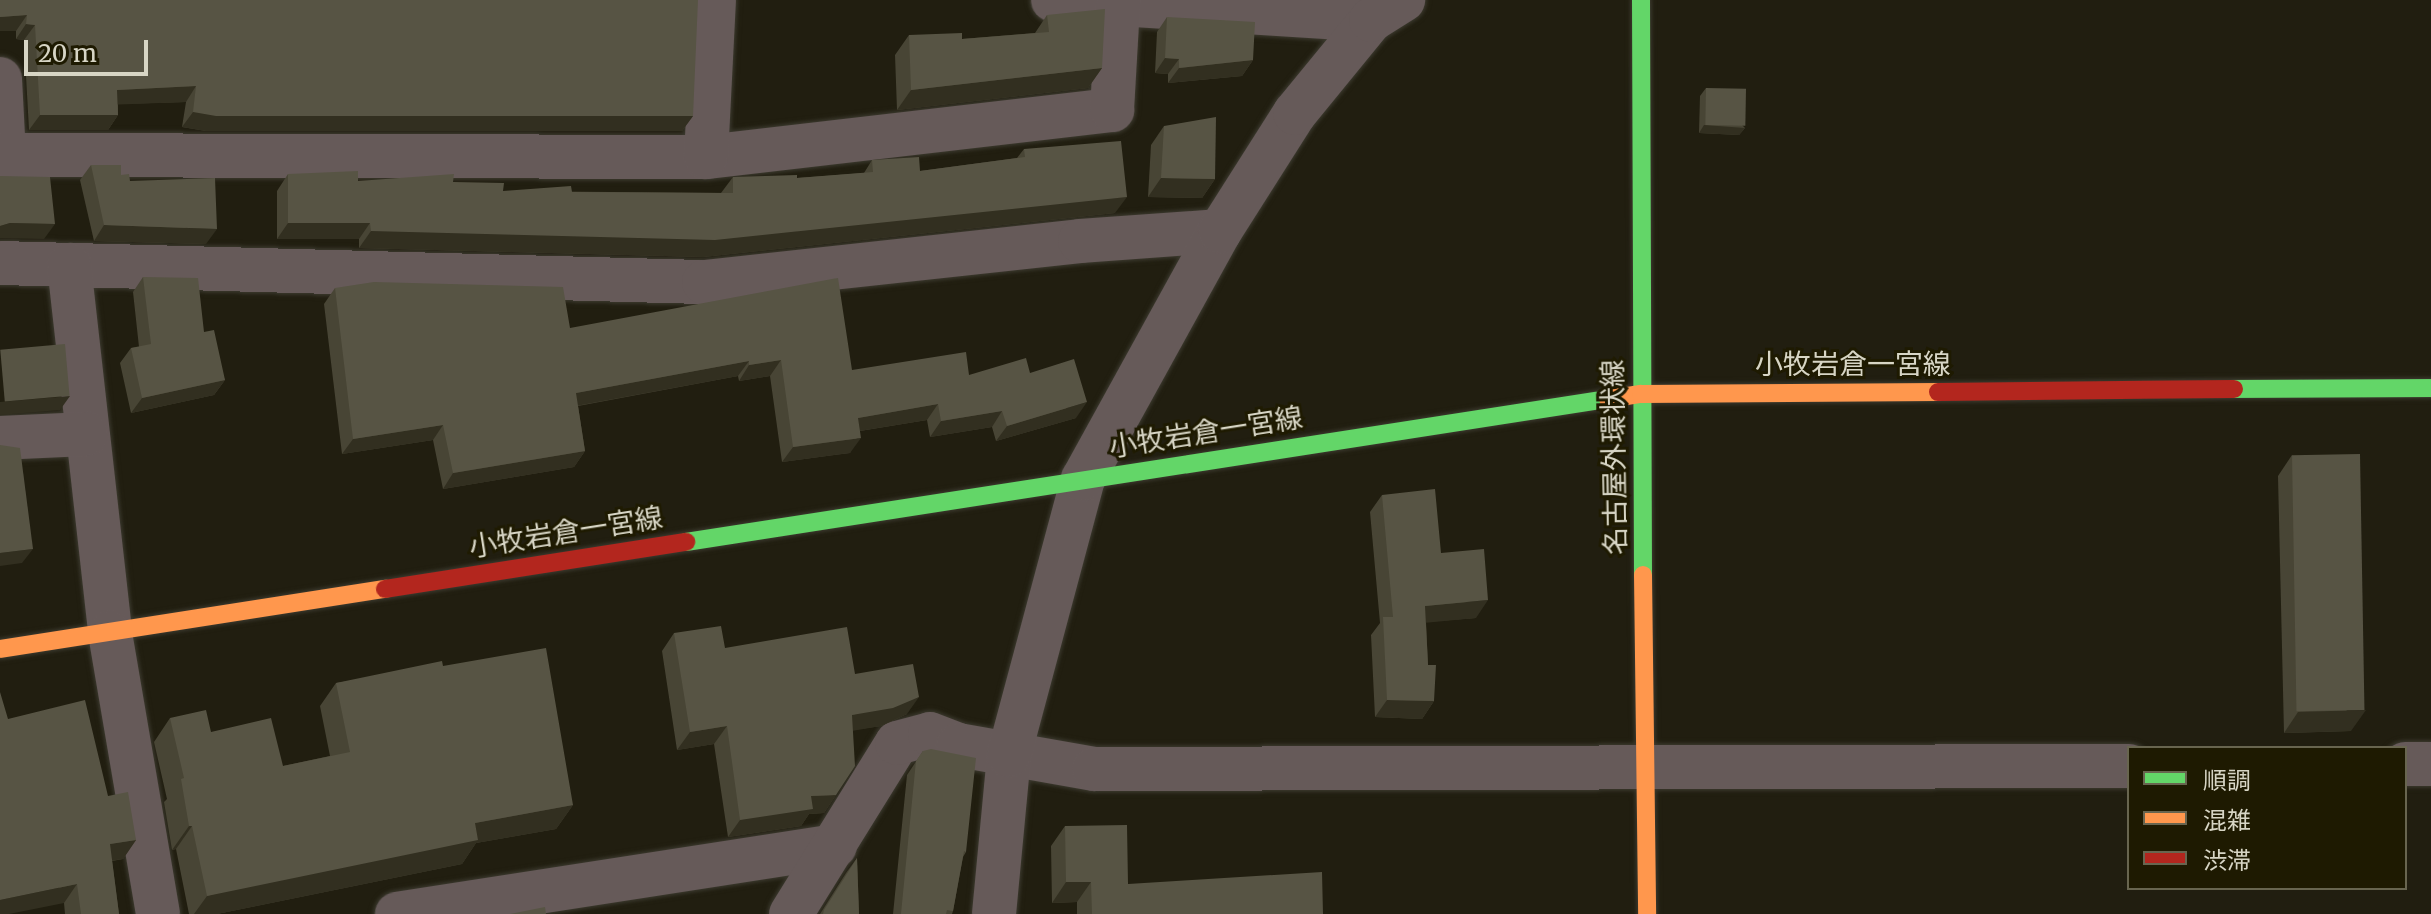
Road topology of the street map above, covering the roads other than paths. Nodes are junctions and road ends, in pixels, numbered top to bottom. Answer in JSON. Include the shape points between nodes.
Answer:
{"nodes":[{"id":1,"x":714,"y":0,"type":"edge"},
{"id":2,"x":1053,"y":0,"type":"edge"},
{"id":3,"x":1641,"y":0,"type":"edge"},
{"id":4,"x":1118,"y":5,"type":"junction"},
{"id":5,"x":1387,"y":10,"type":"edge"},
{"id":6,"x":0,"y":79,"type":"edge"},
{"id":7,"x":2,"y":155,"type":"edge"},
{"id":8,"x":706,"y":157,"type":"junction"},
{"id":9,"x":1220,"y":231,"type":"junction"},
{"id":10,"x":0,"y":263,"type":"edge"},
{"id":11,"x":69,"y":265,"type":"junction"},
{"id":12,"x":2431,"y":388,"type":"edge"},
{"id":13,"x":1641,"y":394,"type":"junction"},
{"id":14,"x":86,"y":434,"type":"junction"},
{"id":15,"x":0,"y":438,"type":"edge"},
{"id":16,"x":1083,"y":479,"type":"junction"},
{"id":17,"x":110,"y":633,"type":"junction"},
{"id":18,"x":0,"y":649,"type":"edge"},
{"id":19,"x":1009,"y":755,"type":"junction"},
{"id":20,"x":2407,"y":764,"type":"edge"},
{"id":21,"x":2431,"y":764,"type":"edge"},
{"id":22,"x":2127,"y":766,"type":"edge"},
{"id":23,"x":1648,"y":768,"type":"junction"},
{"id":24,"x":835,"y":846,"type":"junction"},
{"id":25,"x":158,"y":914,"type":"edge"},
{"id":26,"x":397,"y":914,"type":"edge"},
{"id":27,"x":791,"y":914,"type":"edge"},
{"id":28,"x":994,"y":914,"type":"edge"},
{"id":29,"x":1647,"y":914,"type":"edge"}],
"edges":[{"from":1,"to":8,"type":"street"},
{"from":2,"to":4,"type":"street"},
{"from":3,"to":13,"type":"main road","name":"名古屋外環状線"},
{"from":4,"to":5,"type":"street"},
{"from":4,"to":8,"type":"street","via":[[1112,110]]},
{"from":5,"to":9,"type":"street","via":[[1295,113]]},
{"from":6,"to":7,"type":"street"},
{"from":7,"to":8,"type":"street"},
{"from":9,"to":11,"type":"street","via":[[704,282]]},
{"from":9,"to":16,"type":"street"},
{"from":10,"to":11,"type":"street"},
{"from":11,"to":14,"type":"street"},
{"from":12,"to":13,"type":"main road","name":"小牧岩倉一宮線"},
{"from":13,"to":16,"type":"main road","name":"小牧岩倉一宮線"},
{"from":13,"to":23,"type":"main road","name":"名古屋外環状線"},
{"from":14,"to":15,"type":"street"},
{"from":14,"to":17,"type":"street"},
{"from":16,"to":17,"type":"main road","name":"小牧岩倉一宮線"},
{"from":16,"to":19,"type":"street"},
{"from":17,"to":18,"type":"main road","name":"小牧岩倉一宮線"},
{"from":17,"to":25,"type":"street"},
{"from":19,"to":23,"type":"street","via":[[1094,769]]},
{"from":19,"to":24,"type":"street","via":[[930,734],[897,743]]},
{"from":19,"to":28,"type":"street"},
{"from":20,"to":21,"type":"street"},
{"from":22,"to":23,"type":"street"},
{"from":23,"to":29,"type":"main road","name":"名古屋外環状線"},
{"from":24,"to":26,"type":"street"},
{"from":24,"to":27,"type":"street"}]}
